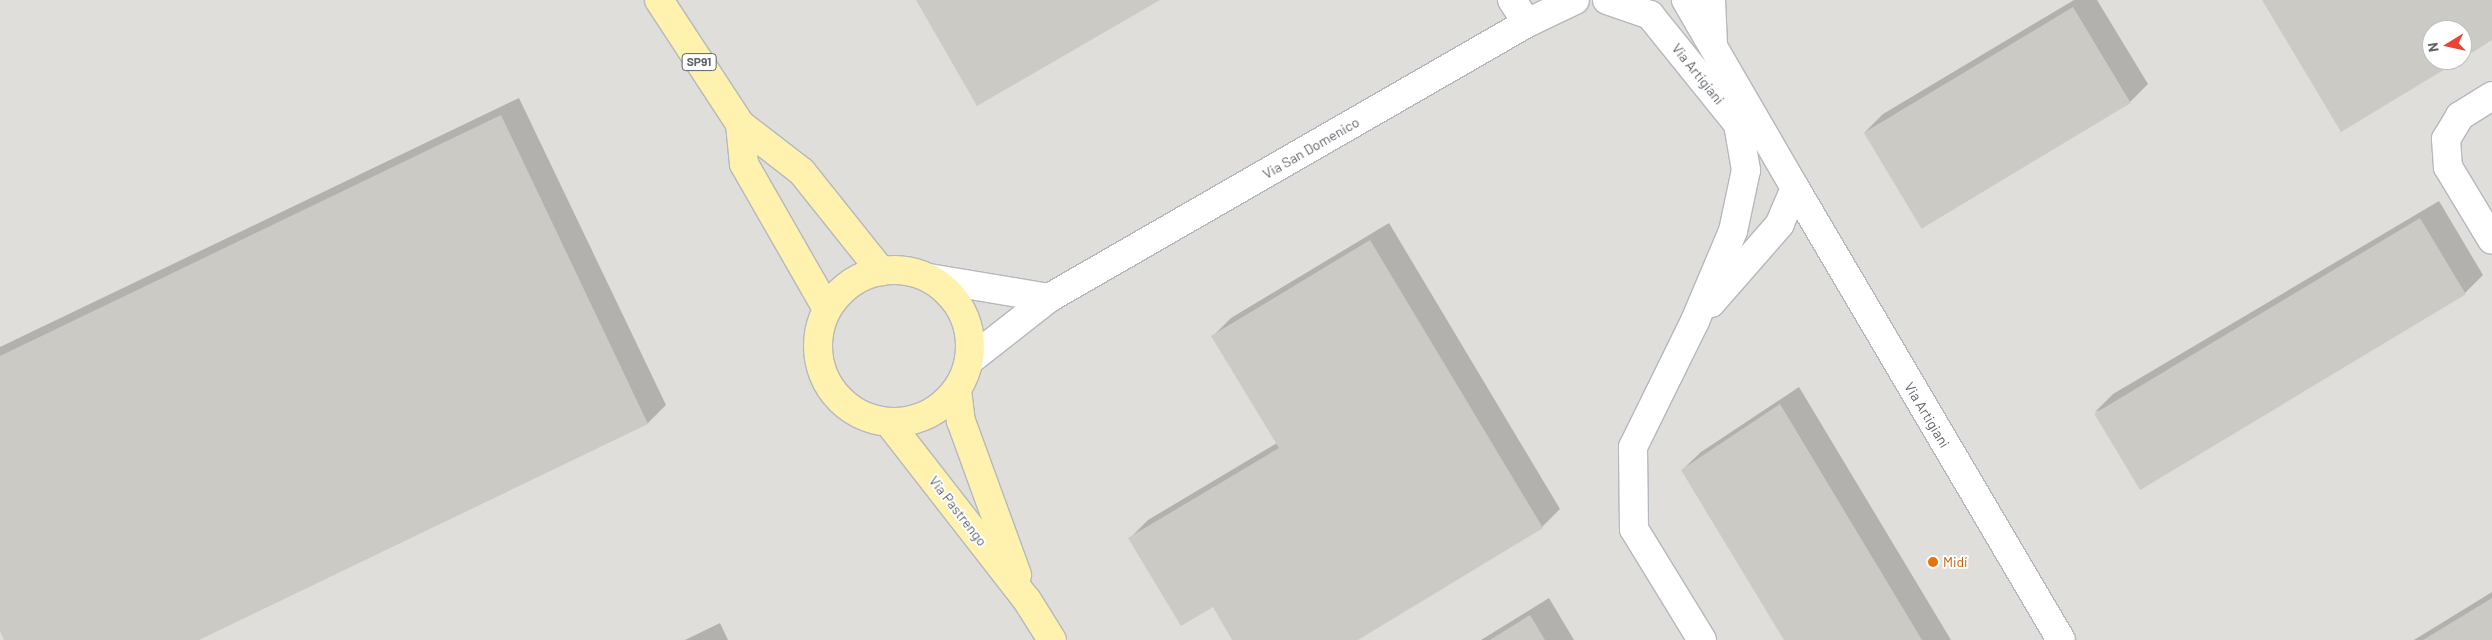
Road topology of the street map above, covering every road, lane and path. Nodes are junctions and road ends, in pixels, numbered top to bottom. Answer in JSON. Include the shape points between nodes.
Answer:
{"nodes":[{"id":1,"x":659,"y":0,"type":"edge"},
{"id":2,"x":1512,"y":0,"type":"edge"},
{"id":3,"x":1575,"y":0,"type":"edge"},
{"id":4,"x":1607,"y":0,"type":"edge"},
{"id":5,"x":1686,"y":0,"type":"edge"},
{"id":6,"x":1711,"y":0,"type":"edge"},
{"id":7,"x":1527,"y":23,"type":"junction"},
{"id":8,"x":1714,"y":53,"type":"junction"},
{"id":9,"x":2492,"y":96,"type":"edge"},
{"id":10,"x":740,"y":124,"type":"junction"},
{"id":11,"x":1795,"y":188,"type":"junction"},
{"id":12,"x":2492,"y":240,"type":"edge"},
{"id":13,"x":881,"y":271,"type":"junction"},
{"id":14,"x":929,"y":278,"type":"junction"},
{"id":15,"x":1049,"y":298,"type":"junction"},
{"id":16,"x":827,"y":309,"type":"junction"},
{"id":17,"x":1695,"y":321,"type":"junction"},
{"id":18,"x":970,"y":360,"type":"junction"},
{"id":19,"x":957,"y":390,"type":"junction"},
{"id":20,"x":889,"y":422,"type":"junction"},
{"id":21,"x":1026,"y":600,"type":"junction"},
{"id":22,"x":1052,"y":640,"type":"edge"},
{"id":23,"x":1702,"y":640,"type":"edge"},
{"id":24,"x":2061,"y":640,"type":"edge"}],
"edges":[{"from":1,"to":10,"type":"main road","number":"SP91"},
{"from":2,"to":7,"type":"street"},
{"from":3,"to":7,"type":"street","name":"Via San Domenico"},
{"from":4,"to":17,"type":"street","name":"Via Artigiani","via":[[1650,15],[1738,124],[1746,170],[1742,202]]},
{"from":5,"to":8,"type":"street","name":"Via Artigiani"},
{"from":6,"to":8,"type":"street","name":"Via Artigiani"},
{"from":7,"to":15,"type":"street","name":"Via San Domenico"},
{"from":8,"to":11,"type":"street","name":"Via Artigiani"},
{"from":9,"to":12,"type":"street","via":[[2460,116],[2446,139],[2448,168]]},
{"from":10,"to":13,"type":"main road","via":[[802,172]]},
{"from":10,"to":16,"type":"main road","via":[[744,164]]},
{"from":11,"to":17,"type":"street","name":"Via Artigiani","via":[[1780,224]]},
{"from":11,"to":24,"type":"street","name":"Via Artigiani"},
{"from":13,"to":14,"type":"main road","via":[[906,271]]},
{"from":13,"to":16,"type":"main road","via":[[860,278],[842,291]]},
{"from":14,"to":15,"type":"street"},
{"from":14,"to":18,"type":"main road","via":[[949,293],[964,315],[970,337]]},
{"from":15,"to":18,"type":"street","name":"Via San Domenico"},
{"from":16,"to":20,"type":"main road","via":[[819,333],[819,358],[828,383],[843,403],[857,412]]},
{"from":17,"to":23,"type":"street","name":"Via Artigiani","via":[[1633,447],[1634,529]]},
{"from":18,"to":19,"type":"main road"},
{"from":19,"to":20,"type":"main road","via":[[939,408],[915,420]]},
{"from":19,"to":21,"type":"main road","name":"Via Pastrengo","via":[[962,421]]},
{"from":20,"to":21,"type":"main road","name":"Via Pastrengo"},
{"from":21,"to":22,"type":"main road","name":"Via Pastrengo"}]}
